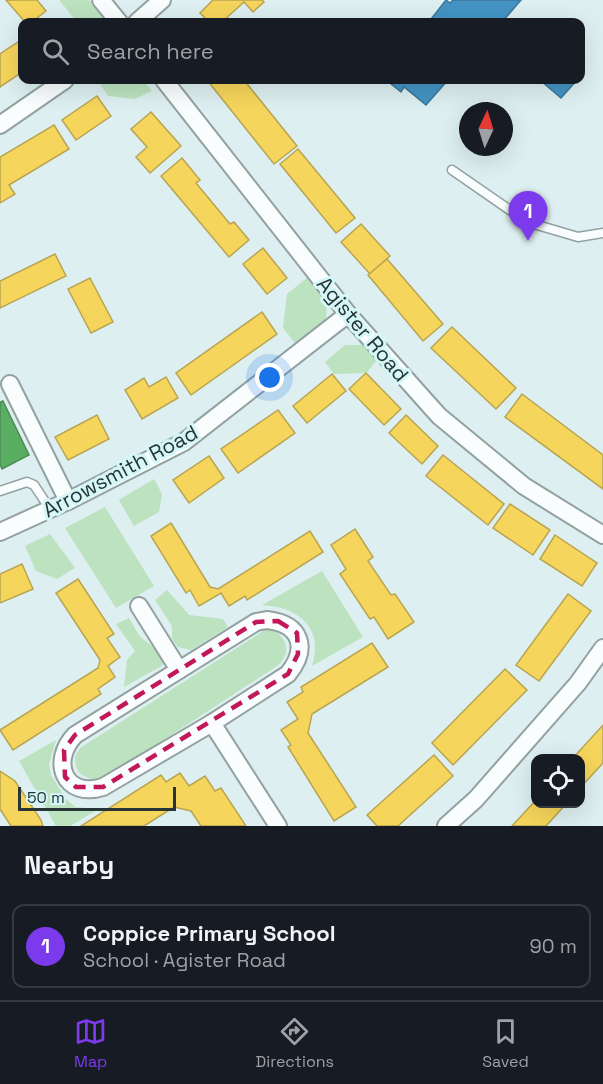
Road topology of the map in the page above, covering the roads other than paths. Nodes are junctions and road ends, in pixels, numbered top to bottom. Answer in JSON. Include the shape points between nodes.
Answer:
{"nodes":[{"id":1,"x":101,"y":0,"type":"edge"},
{"id":2,"x":162,"y":0,"type":"edge"},
{"id":3,"x":116,"y":18,"type":"edge"},
{"id":4,"x":142,"y":18,"type":"edge"},
{"id":5,"x":59,"y":84,"type":"edge"},
{"id":6,"x":167,"y":84,"type":"edge"},
{"id":7,"x":0,"y":125,"type":"edge"},
{"id":8,"x":452,"y":170,"type":"dead end"},
{"id":9,"x":603,"y":233,"type":"edge"},
{"id":10,"x":348,"y":314,"type":"junction"},
{"id":11,"x":10,"y":384,"type":"dead end"},
{"id":12,"x":0,"y":491,"type":"edge"},
{"id":13,"x":68,"y":501,"type":"junction"},
{"id":14,"x":50,"y":509,"type":"junction"},
{"id":15,"x":0,"y":532,"type":"edge"},
{"id":16,"x":603,"y":535,"type":"edge"},
{"id":17,"x":139,"y":606,"type":"dead end"},
{"id":18,"x":603,"y":648,"type":"edge"},
{"id":19,"x":178,"y":670,"type":"junction"},
{"id":20,"x":212,"y":723,"type":"junction"},
{"id":21,"x":278,"y":826,"type":"edge"},
{"id":22,"x":446,"y":826,"type":"edge"}],
"edges":[{"from":1,"to":3,"type":"street"},
{"from":2,"to":4,"type":"street"},
{"from":5,"to":7,"type":"street"},
{"from":6,"to":10,"type":"street","name":"Agister Road"},
{"from":8,"to":9,"type":"lane","via":[[527,222],[578,237]]},
{"from":10,"to":13,"type":"street","name":"Arrowsmith Road","via":[[184,442]]},
{"from":10,"to":16,"type":"street","name":"Agister Road","via":[[439,416],[524,486]]},
{"from":11,"to":13,"type":"street"},
{"from":12,"to":14,"type":"lane","via":[[27,482],[34,485]]},
{"from":13,"to":14,"type":"street","name":"Arrowsmith Road"},
{"from":14,"to":15,"type":"street","name":"Arrowsmith Road"},
{"from":17,"to":19,"type":"street"},
{"from":18,"to":22,"type":"street","via":[[578,683],[476,799]]},
{"from":19,"to":20,"type":"street","via":[[256,622],[278,621],[297,633],[298,654],[288,674]]},
{"from":19,"to":20,"type":"street","via":[[75,735],[64,750],[65,777],[86,789],[103,787]]},
{"from":20,"to":21,"type":"street"}]}
